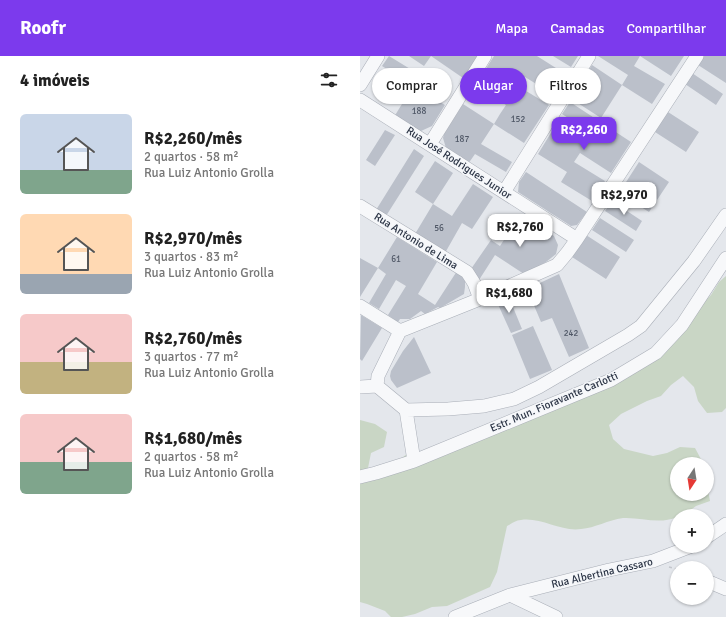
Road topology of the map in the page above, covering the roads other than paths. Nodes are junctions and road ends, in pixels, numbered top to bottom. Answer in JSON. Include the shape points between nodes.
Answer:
{"nodes":[{"id":1,"x":378,"y":56,"type":"edge"},
{"id":2,"x":486,"y":56,"type":"edge"},
{"id":3,"x":589,"y":56,"type":"edge"},
{"id":4,"x":698,"y":56,"type":"edge"},
{"id":5,"x":360,"y":85,"type":"edge"},
{"id":6,"x":360,"y":100,"type":"edge"},
{"id":7,"x":430,"y":144,"type":"junction"},
{"id":8,"x":504,"y":192,"type":"junction"},
{"id":9,"x":360,"y":206,"type":"edge"},
{"id":10,"x":726,"y":215,"type":"edge"},
{"id":11,"x":578,"y":239,"type":"junction"},
{"id":12,"x":726,"y":258,"type":"edge"},
{"id":13,"x":480,"y":299,"type":"junction"},
{"id":14,"x":360,"y":306,"type":"edge"},
{"id":15,"x":400,"y":331,"type":"junction"},
{"id":16,"x":377,"y":386,"type":"junction"},
{"id":17,"x":360,"y":387,"type":"edge"},
{"id":18,"x":406,"y":410,"type":"junction"},
{"id":19,"x":414,"y":461,"type":"junction"},
{"id":20,"x":360,"y":476,"type":"edge"},
{"id":21,"x":726,"y":524,"type":"edge"},
{"id":22,"x":714,"y":532,"type":"edge"},
{"id":23,"x":674,"y":553,"type":"edge"},
{"id":24,"x":714,"y":584,"type":"edge"},
{"id":25,"x":726,"y":588,"type":"edge"},
{"id":26,"x":510,"y":596,"type":"junction"},
{"id":27,"x":545,"y":614,"type":"edge"},
{"id":28,"x":456,"y":617,"type":"edge"},
{"id":29,"x":556,"y":617,"type":"edge"}],
"edges":[{"from":1,"to":5,"type":"street"},
{"from":2,"to":7,"type":"street"},
{"from":3,"to":8,"type":"street"},
{"from":4,"to":11,"type":"street"},
{"from":6,"to":7,"type":"street","name":"Rua José Rodrigues Junior"},
{"from":7,"to":8,"type":"street","name":"Rua José Rodrigues Junior"},
{"from":8,"to":11,"type":"street","name":"Rua José Rodrigues Junior"},
{"from":9,"to":13,"type":"street","name":"Rua Antonio de Lima","via":[[467,272]]},
{"from":10,"to":18,"type":"street","via":[[694,262],[640,326],[628,336],[539,387],[508,401],[462,408]]},
{"from":11,"to":13,"type":"street","via":[[557,265]]},
{"from":12,"to":19,"type":"street","name":"Estr. Mun. Fioravante Carlotti","via":[[682,325],[656,353],[611,380]]},
{"from":13,"to":15,"type":"street"},
{"from":14,"to":15,"type":"street"},
{"from":15,"to":16,"type":"street","via":[[378,376]]},
{"from":16,"to":17,"type":"street"},
{"from":16,"to":18,"type":"street"},
{"from":18,"to":19,"type":"street"},
{"from":19,"to":20,"type":"street","name":"Estr. Mun. Fioravante Carlotti"},
{"from":21,"to":22,"type":"street"},
{"from":23,"to":26,"type":"street","name":"Rua Albertina Cassaro","via":[[653,561]]},
{"from":24,"to":25,"type":"street"},
{"from":26,"to":27,"type":"street"},
{"from":26,"to":28,"type":"street","name":"Rua Albertina Cassaro"},
{"from":27,"to":29,"type":"street"}]}
